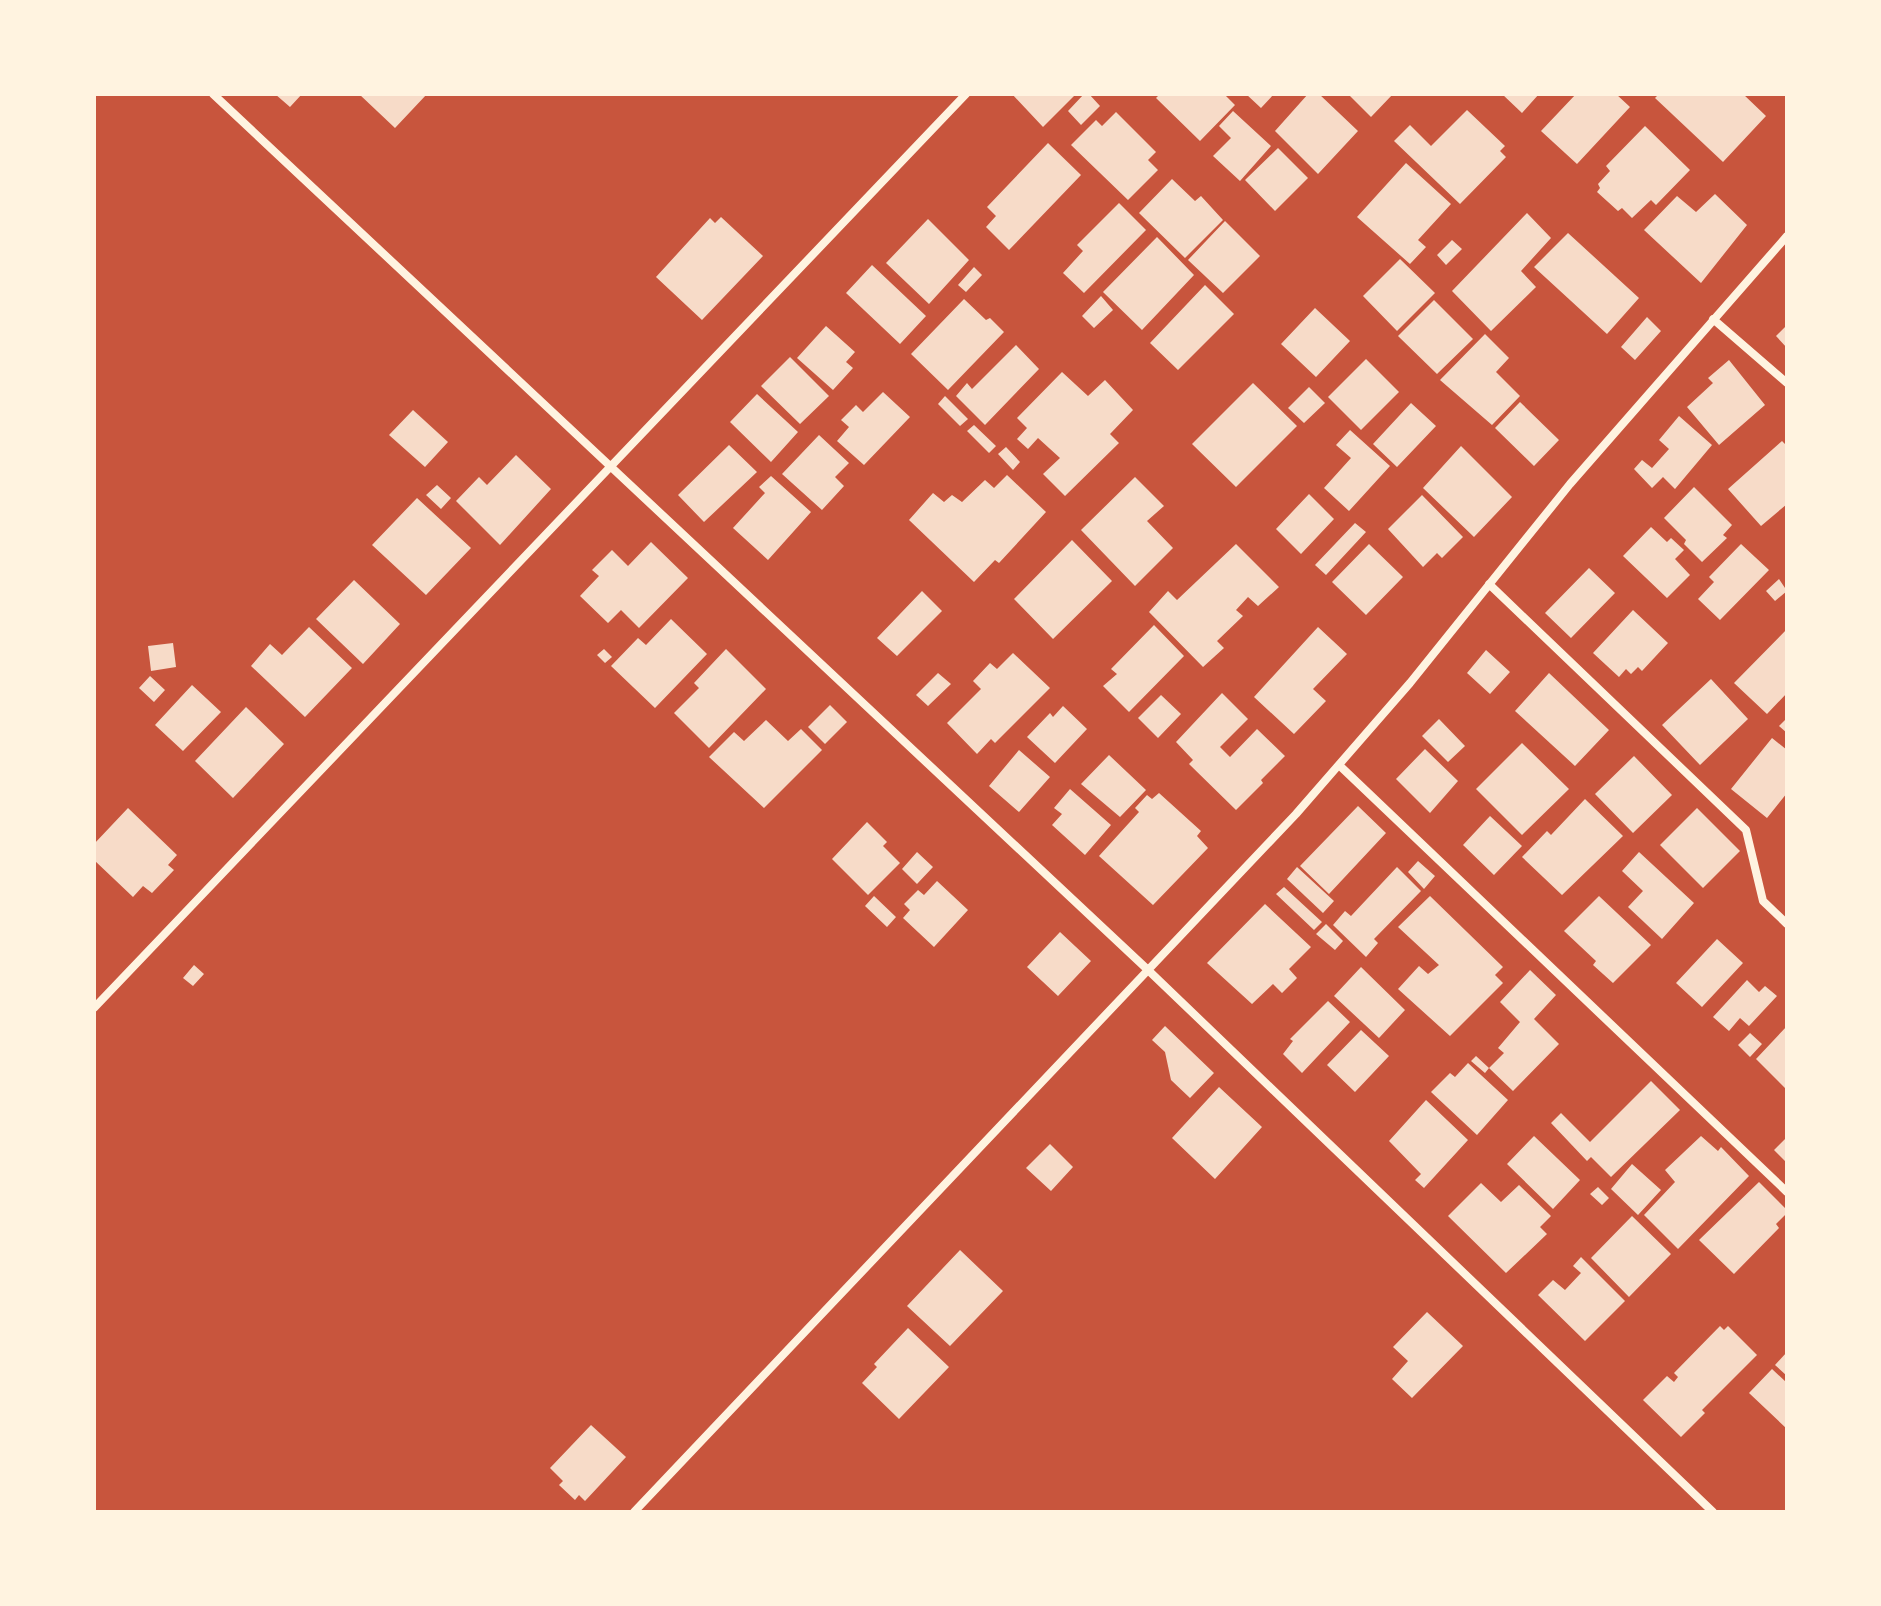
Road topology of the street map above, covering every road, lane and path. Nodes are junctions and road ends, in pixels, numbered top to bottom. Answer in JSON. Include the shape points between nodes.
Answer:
{"nodes":[{"id":1,"x":213,"y":94,"type":"edge"},
{"id":2,"x":966,"y":94,"type":"edge"},
{"id":3,"x":1787,"y":236,"type":"edge"},
{"id":4,"x":1713,"y":319,"type":"junction"},
{"id":5,"x":1787,"y":383,"type":"edge"},
{"id":6,"x":609,"y":466,"type":"junction"},
{"id":7,"x":1489,"y":584,"type":"junction"},
{"id":8,"x":1339,"y":765,"type":"junction"},
{"id":9,"x":1787,"y":924,"type":"edge"},
{"id":10,"x":1148,"y":970,"type":"junction"},
{"id":11,"x":94,"y":1008,"type":"edge"},
{"id":12,"x":1787,"y":1192,"type":"edge"},
{"id":13,"x":634,"y":1512,"type":"edge"},
{"id":14,"x":1713,"y":1512,"type":"edge"}],
"edges":[{"from":1,"to":6,"type":"street"},
{"from":2,"to":6,"type":"street"},
{"from":3,"to":4,"type":"street"},
{"from":4,"to":5,"type":"street"},
{"from":4,"to":7,"type":"street"},
{"from":6,"to":10,"type":"street"},
{"from":6,"to":11,"type":"street"},
{"from":7,"to":8,"type":"street"},
{"from":7,"to":9,"type":"street","via":[[1746,830],[1763,901]]},
{"from":8,"to":10,"type":"street"},
{"from":8,"to":12,"type":"street"},
{"from":10,"to":13,"type":"street"},
{"from":10,"to":14,"type":"street"}]}
